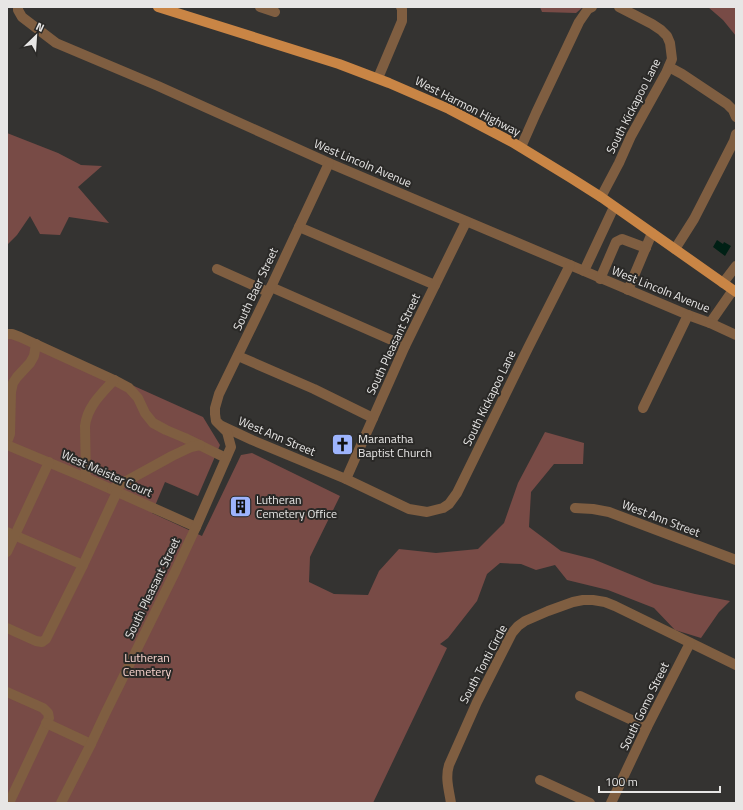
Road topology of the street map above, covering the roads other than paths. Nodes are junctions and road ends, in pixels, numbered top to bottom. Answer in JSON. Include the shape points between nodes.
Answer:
{"nodes":[{"id":1,"x":18,"y":7,"type":"edge"},
{"id":2,"x":158,"y":7,"type":"edge"},
{"id":3,"x":260,"y":7,"type":"edge"},
{"id":4,"x":401,"y":7,"type":"edge"},
{"id":5,"x":592,"y":7,"type":"edge"},
{"id":6,"x":619,"y":7,"type":"edge"},
{"id":7,"x":275,"y":12,"type":"dead end"},
{"id":8,"x":669,"y":67,"type":"junction"},
{"id":9,"x":378,"y":78,"type":"junction"},
{"id":10,"x":736,"y":117,"type":"edge"},
{"id":11,"x":736,"y":134,"type":"edge"},
{"id":12,"x":521,"y":147,"type":"junction"},
{"id":13,"x":329,"y":163,"type":"junction"},
{"id":14,"x":601,"y":197,"type":"junction"},
{"id":15,"x":614,"y":207,"type":"junction"},
{"id":16,"x":466,"y":222,"type":"junction"},
{"id":17,"x":299,"y":227,"type":"junction"},
{"id":18,"x":652,"y":233,"type":"junction"},
{"id":19,"x":646,"y":248,"type":"junction"},
{"id":20,"x":675,"y":249,"type":"junction"},
{"id":21,"x":570,"y":265,"type":"junction"},
{"id":22,"x":736,"y":266,"type":"edge"},
{"id":23,"x":217,"y":269,"type":"dead end"},
{"id":24,"x":584,"y":271,"type":"junction"},
{"id":25,"x":600,"y":278,"type":"junction"},
{"id":26,"x":723,"y":283,"type":"junction"},
{"id":27,"x":435,"y":286,"type":"junction"},
{"id":28,"x":270,"y":290,"type":"junction"},
{"id":29,"x":628,"y":290,"type":"junction"},
{"id":30,"x":734,"y":291,"type":"edge"},
{"id":31,"x":688,"y":315,"type":"junction"},
{"id":32,"x":710,"y":323,"type":"junction"},
{"id":33,"x":7,"y":334,"type":"edge"},
{"id":34,"x":736,"y":335,"type":"edge"},
{"id":35,"x":36,"y":344,"type":"junction"},
{"id":36,"x":405,"y":346,"type":"junction"},
{"id":37,"x":238,"y":356,"type":"junction"},
{"id":38,"x":114,"y":380,"type":"junction"},
{"id":39,"x":643,"y":408,"type":"dead end"},
{"id":40,"x":373,"y":418,"type":"junction"},
{"id":41,"x":222,"y":426,"type":"junction"},
{"id":42,"x":252,"y":440,"type":"junction"},
{"id":43,"x":7,"y":443,"type":"edge"},
{"id":44,"x":200,"y":445,"type":"junction"},
{"id":45,"x":231,"y":447,"type":"junction"},
{"id":46,"x":226,"y":458,"type":"junction"},
{"id":47,"x":49,"y":462,"type":"junction"},
{"id":48,"x":86,"y":478,"type":"junction"},
{"id":49,"x":346,"y":479,"type":"junction"},
{"id":50,"x":114,"y":490,"type":"junction"},
{"id":51,"x":575,"y":508,"type":"dead end"},
{"id":52,"x":409,"y":509,"type":"joint"},
{"id":53,"x":196,"y":527,"type":"junction"},
{"id":54,"x":11,"y":534,"type":"edge"},
{"id":55,"x":7,"y":552,"type":"edge"},
{"id":56,"x":736,"y":560,"type":"edge"},
{"id":57,"x":83,"y":565,"type":"junction"},
{"id":58,"x":7,"y":628,"type":"edge"},
{"id":59,"x":690,"y":643,"type":"junction"},
{"id":60,"x":736,"y":665,"type":"edge"},
{"id":61,"x":7,"y":692,"type":"edge"},
{"id":62,"x":580,"y":696,"type":"dead end"},
{"id":63,"x":46,"y":723,"type":"junction"},
{"id":64,"x":647,"y":727,"type":"junction"},
{"id":65,"x":91,"y":744,"type":"junction"},
{"id":66,"x":540,"y":780,"type":"dead end"},
{"id":67,"x":8,"y":803,"type":"edge"},
{"id":68,"x":61,"y":803,"type":"edge"},
{"id":69,"x":451,"y":803,"type":"edge"},
{"id":70,"x":590,"y":803,"type":"edge"},
{"id":71,"x":611,"y":803,"type":"edge"}],
"edges":[{"from":1,"to":13,"type":"street","name":"West Lincoln Avenue","via":[[22,17],[56,43]]},
{"from":2,"to":9,"type":"main road","name":"West Harmon Highway"},
{"from":3,"to":7,"type":"street"},
{"from":4,"to":9,"type":"street","via":[[402,21]]},
{"from":5,"to":12,"type":"street","via":[[579,22]]},
{"from":6,"to":8,"type":"street","name":"South Kickapoo Lane","via":[[661,30],[667,36],[672,59]]},
{"from":8,"to":10,"type":"street","via":[[727,104]]},
{"from":8,"to":14,"type":"street","name":"South Kickapoo Lane"},
{"from":9,"to":12,"type":"main road","name":"West Harmon Highway","via":[[449,109]]},
{"from":11,"to":20,"type":"street","via":[[694,219]]},
{"from":12,"to":14,"type":"main road","name":"West Harmon Highway"},
{"from":13,"to":16,"type":"street","name":"West Lincoln Avenue"},
{"from":13,"to":17,"type":"street","name":"South Baer Street"},
{"from":14,"to":15,"type":"main road","name":"West Harmon Highway"},
{"from":15,"to":18,"type":"main road","name":"West Harmon Highway"},
{"from":15,"to":24,"type":"street"},
{"from":16,"to":21,"type":"street","name":"West Lincoln Avenue"},
{"from":16,"to":27,"type":"street","name":"South Pleasant Street"},
{"from":17,"to":27,"type":"street"},
{"from":17,"to":28,"type":"street","name":"South Baer Street"},
{"from":18,"to":19,"type":"street"},
{"from":18,"to":20,"type":"main road","name":"West Harmon Highway"},
{"from":19,"to":25,"type":"street","via":[[622,239],[616,242]]},
{"from":19,"to":29,"type":"street"},
{"from":20,"to":26,"type":"main road","name":"West Harmon Highway"},
{"from":21,"to":24,"type":"street","name":"West Lincoln Avenue"},
{"from":21,"to":52,"type":"street","name":"South Kickapoo Lane","via":[[454,499],[442,508],[427,512]]},
{"from":22,"to":26,"type":"street"},
{"from":23,"to":28,"type":"street"},
{"from":24,"to":25,"type":"street","name":"West Lincoln Avenue"},
{"from":25,"to":29,"type":"street","name":"West Lincoln Avenue"},
{"from":26,"to":30,"type":"main road","name":"West Harmon Highway"},
{"from":27,"to":36,"type":"street","name":"South Pleasant Street"},
{"from":28,"to":36,"type":"street"},
{"from":28,"to":37,"type":"street","name":"South Baer Street"},
{"from":29,"to":31,"type":"street","name":"West Lincoln Avenue"},
{"from":30,"to":32,"type":"street","name":"West Lincoln Avenue"},
{"from":31,"to":32,"type":"street","name":"West Lincoln Avenue"},
{"from":31,"to":39,"type":"street"},
{"from":32,"to":34,"type":"street","name":"West Lincoln Avenue"},
{"from":33,"to":35,"type":"street"},
{"from":35,"to":38,"type":"street"},
{"from":35,"to":43,"type":"street","via":[[34,356],[17,377],[10,392],[10,434]]},
{"from":36,"to":40,"type":"street","name":"South Pleasant Street"},
{"from":37,"to":40,"type":"street"},
{"from":37,"to":41,"type":"street","name":"South Baer Street","via":[[217,400],[216,420]]},
{"from":38,"to":44,"type":"street","via":[[134,393],[153,423]]},
{"from":38,"to":48,"type":"street","via":[[95,401],[85,419]]},
{"from":40,"to":49,"type":"street","name":"South Pleasant Street"},
{"from":41,"to":42,"type":"street","name":"West Ann Street"},
{"from":41,"to":45,"type":"street","via":[[227,432]]},
{"from":42,"to":45,"type":"street","via":[[237,442]]},
{"from":42,"to":49,"type":"street","name":"West Ann Street"},
{"from":43,"to":47,"type":"street","name":"West Meister Court"},
{"from":44,"to":46,"type":"street"},
{"from":44,"to":50,"type":"street","via":[[172,456]]},
{"from":45,"to":46,"type":"street","name":"South Pleasant Street"},
{"from":46,"to":53,"type":"street","name":"South Pleasant Street"},
{"from":47,"to":48,"type":"street","name":"West Meister Court"},
{"from":47,"to":54,"type":"street"},
{"from":48,"to":50,"type":"street","name":"West Meister Court"},
{"from":49,"to":52,"type":"street","name":"West Ann Street"},
{"from":50,"to":53,"type":"street","name":"West Meister Court"},
{"from":50,"to":57,"type":"street"},
{"from":51,"to":56,"type":"street","name":"West Ann Street","via":[[609,512]]},
{"from":53,"to":65,"type":"street","name":"South Pleasant Street"},
{"from":54,"to":55,"type":"street"},
{"from":54,"to":57,"type":"street"},
{"from":57,"to":58,"type":"street","via":[[46,639],[42,642],[36,641]]},
{"from":59,"to":60,"type":"street","name":"South Tonti Circle"},
{"from":59,"to":64,"type":"street","name":"South Gomo Street"},
{"from":59,"to":69,"type":"street","name":"South Tonti Circle","via":[[615,606],[593,600],[573,602],[525,621],[512,633],[449,765],[447,783]]},
{"from":61,"to":63,"type":"street","via":[[43,708],[49,718]]},
{"from":62,"to":64,"type":"street"},
{"from":63,"to":65,"type":"street"},
{"from":63,"to":67,"type":"street"},
{"from":64,"to":71,"type":"street","name":"South Gomo Street"},
{"from":65,"to":68,"type":"street","name":"South Pleasant Street"},
{"from":66,"to":70,"type":"street"}]}
